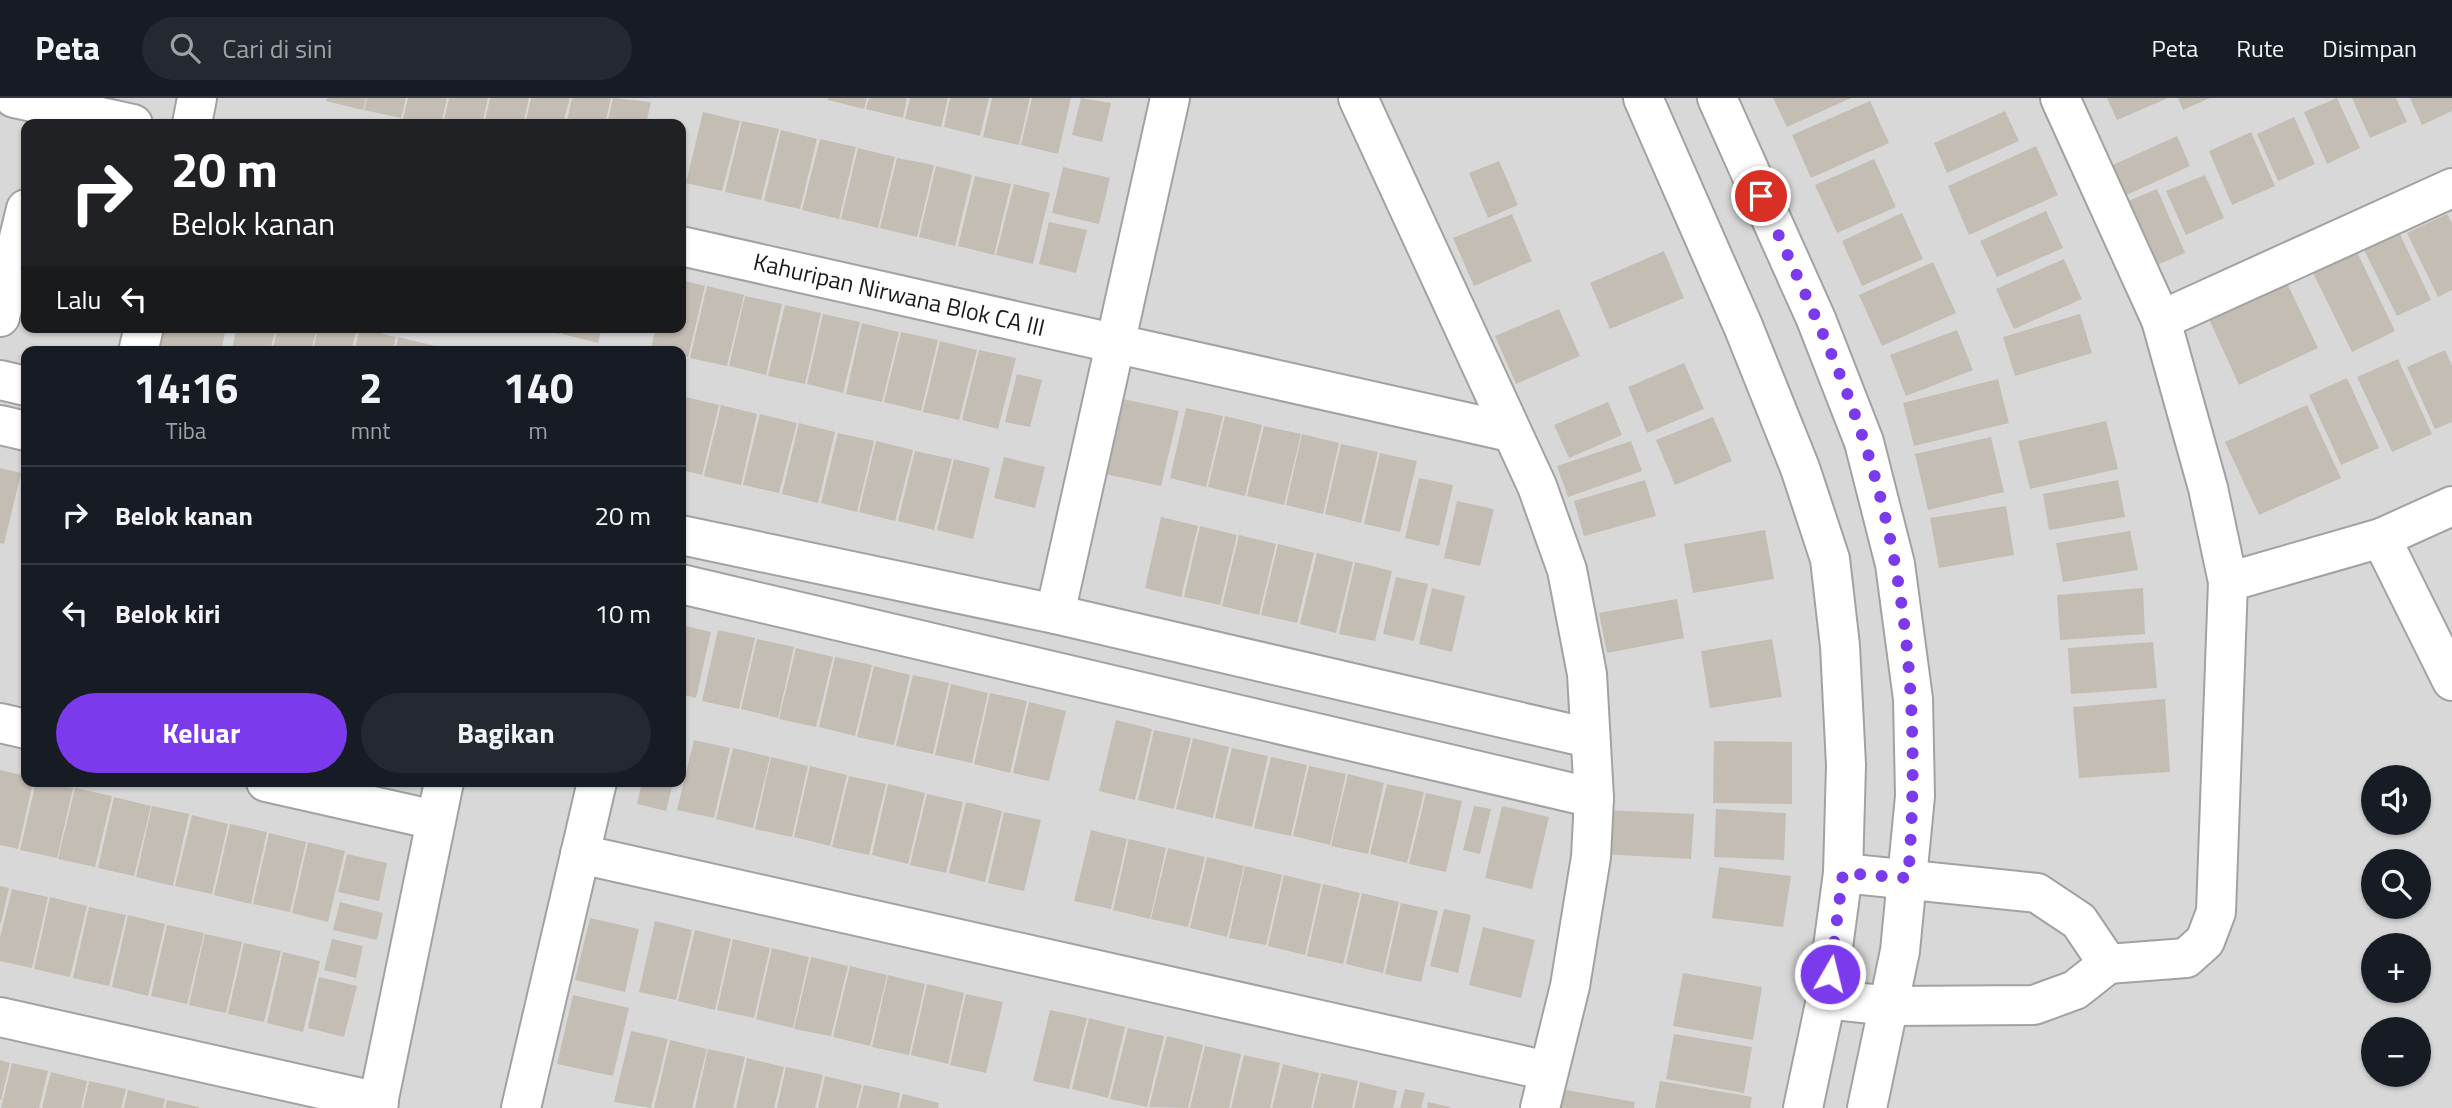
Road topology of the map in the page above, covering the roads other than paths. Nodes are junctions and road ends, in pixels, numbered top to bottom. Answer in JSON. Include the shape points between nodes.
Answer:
{"nodes":[{"id":1,"x":14,"y":98,"type":"edge"},
{"id":2,"x":197,"y":98,"type":"edge"},
{"id":3,"x":1170,"y":98,"type":"edge"},
{"id":4,"x":1358,"y":98,"type":"edge"},
{"id":5,"x":1643,"y":98,"type":"edge"},
{"id":6,"x":1717,"y":98,"type":"edge"},
{"id":7,"x":2060,"y":98,"type":"edge"},
{"id":8,"x":50,"y":110,"type":"edge"},
{"id":9,"x":103,"y":119,"type":"edge"},
{"id":10,"x":193,"y":119,"type":"edge"},
{"id":11,"x":2452,"y":188,"type":"edge"},
{"id":12,"x":21,"y":230,"type":"edge"},
{"id":13,"x":686,"y":247,"type":"edge"},
{"id":14,"x":0,"y":317,"type":"edge"},
{"id":15,"x":2161,"y":320,"type":"junction"},
{"id":16,"x":1118,"y":344,"type":"junction"},
{"id":17,"x":0,"y":380,"type":"edge"},
{"id":18,"x":21,"y":385,"type":"edge"},
{"id":19,"x":0,"y":425,"type":"edge"},
{"id":20,"x":21,"y":430,"type":"edge"},
{"id":21,"x":1510,"y":432,"type":"junction"},
{"id":22,"x":2452,"y":506,"type":"edge"},
{"id":23,"x":686,"y":536,"type":"edge"},
{"id":24,"x":2381,"y":538,"type":"junction"},
{"id":25,"x":2228,"y":582,"type":"junction"},
{"id":26,"x":686,"y":585,"type":"edge"},
{"id":27,"x":1055,"y":614,"type":"junction"},
{"id":28,"x":2452,"y":681,"type":"edge"},
{"id":29,"x":0,"y":723,"type":"edge"},
{"id":30,"x":21,"y":728,"type":"edge"},
{"id":31,"x":1589,"y":738,"type":"junction"},
{"id":32,"x":288,"y":787,"type":"edge"},
{"id":33,"x":443,"y":787,"type":"edge"},
{"id":34,"x":596,"y":787,"type":"edge"},
{"id":35,"x":1594,"y":798,"type":"junction"},
{"id":36,"x":435,"y":820,"type":"junction"},
{"id":37,"x":580,"y":854,"type":"junction"},
{"id":38,"x":1843,"y":873,"type":"junction"},
{"id":39,"x":1908,"y":878,"type":"junction"},
{"id":40,"x":2108,"y":964,"type":"junction"},
{"id":41,"x":1826,"y":999,"type":"junction"},
{"id":42,"x":1890,"y":1006,"type":"junction"},
{"id":43,"x":0,"y":1017,"type":"edge"},
{"id":44,"x":1548,"y":1071,"type":"junction"},
{"id":45,"x":378,"y":1105,"type":"edge"},
{"id":46,"x":521,"y":1108,"type":"edge"},
{"id":47,"x":1540,"y":1108,"type":"edge"},
{"id":48,"x":1803,"y":1108,"type":"edge"},
{"id":49,"x":1867,"y":1108,"type":"edge"}],
"edges":[{"from":1,"to":8,"type":"street"},
{"from":2,"to":10,"type":"street"},
{"from":3,"to":16,"type":"street"},
{"from":4,"to":21,"type":"street"},
{"from":5,"to":38,"type":"street","via":[[1743,326],[1800,468],[1830,559],[1846,765]]},
{"from":6,"to":39,"type":"street","via":[[1816,319],[1864,442],[1892,552],[1913,699],[1914,796]]},
{"from":7,"to":15,"type":"street"},
{"from":8,"to":9,"type":"street"},
{"from":11,"to":15,"type":"street"},
{"from":12,"to":14,"type":"street"},
{"from":13,"to":16,"type":"street","name":"Kahuripan Nirwana Blok CA III"},
{"from":15,"to":25,"type":"street","via":[[2208,488]]},
{"from":16,"to":21,"type":"street","name":"Kahuripan Nirwana Blok CA III"},
{"from":16,"to":27,"type":"street"},
{"from":17,"to":18,"type":"street"},
{"from":19,"to":20,"type":"street"},
{"from":21,"to":31,"type":"street","via":[[1537,486],[1567,570],[1587,674]]},
{"from":22,"to":24,"type":"street"},
{"from":23,"to":27,"type":"street"},
{"from":24,"to":25,"type":"street"},
{"from":24,"to":28,"type":"street"},
{"from":25,"to":40,"type":"street","via":[[2216,912],[2205,941],[2186,958]]},
{"from":26,"to":35,"type":"street"},
{"from":27,"to":31,"type":"street"},
{"from":29,"to":30,"type":"street"},
{"from":31,"to":35,"type":"street"},
{"from":32,"to":36,"type":"street"},
{"from":33,"to":36,"type":"street"},
{"from":34,"to":37,"type":"street"},
{"from":35,"to":44,"type":"street","via":[[1591,857],[1570,986]]},
{"from":36,"to":45,"type":"street"},
{"from":37,"to":44,"type":"street"},
{"from":37,"to":46,"type":"street"},
{"from":38,"to":39,"type":"street"},
{"from":38,"to":41,"type":"street"},
{"from":39,"to":40,"type":"street","via":[[2037,893],[2079,921]]},
{"from":39,"to":42,"type":"street"},
{"from":40,"to":42,"type":"street","via":[[2075,990],[2034,1005]]},
{"from":41,"to":42,"type":"street"},
{"from":41,"to":48,"type":"street"},
{"from":42,"to":49,"type":"street"},
{"from":43,"to":45,"type":"street"},
{"from":44,"to":47,"type":"street"}]}
